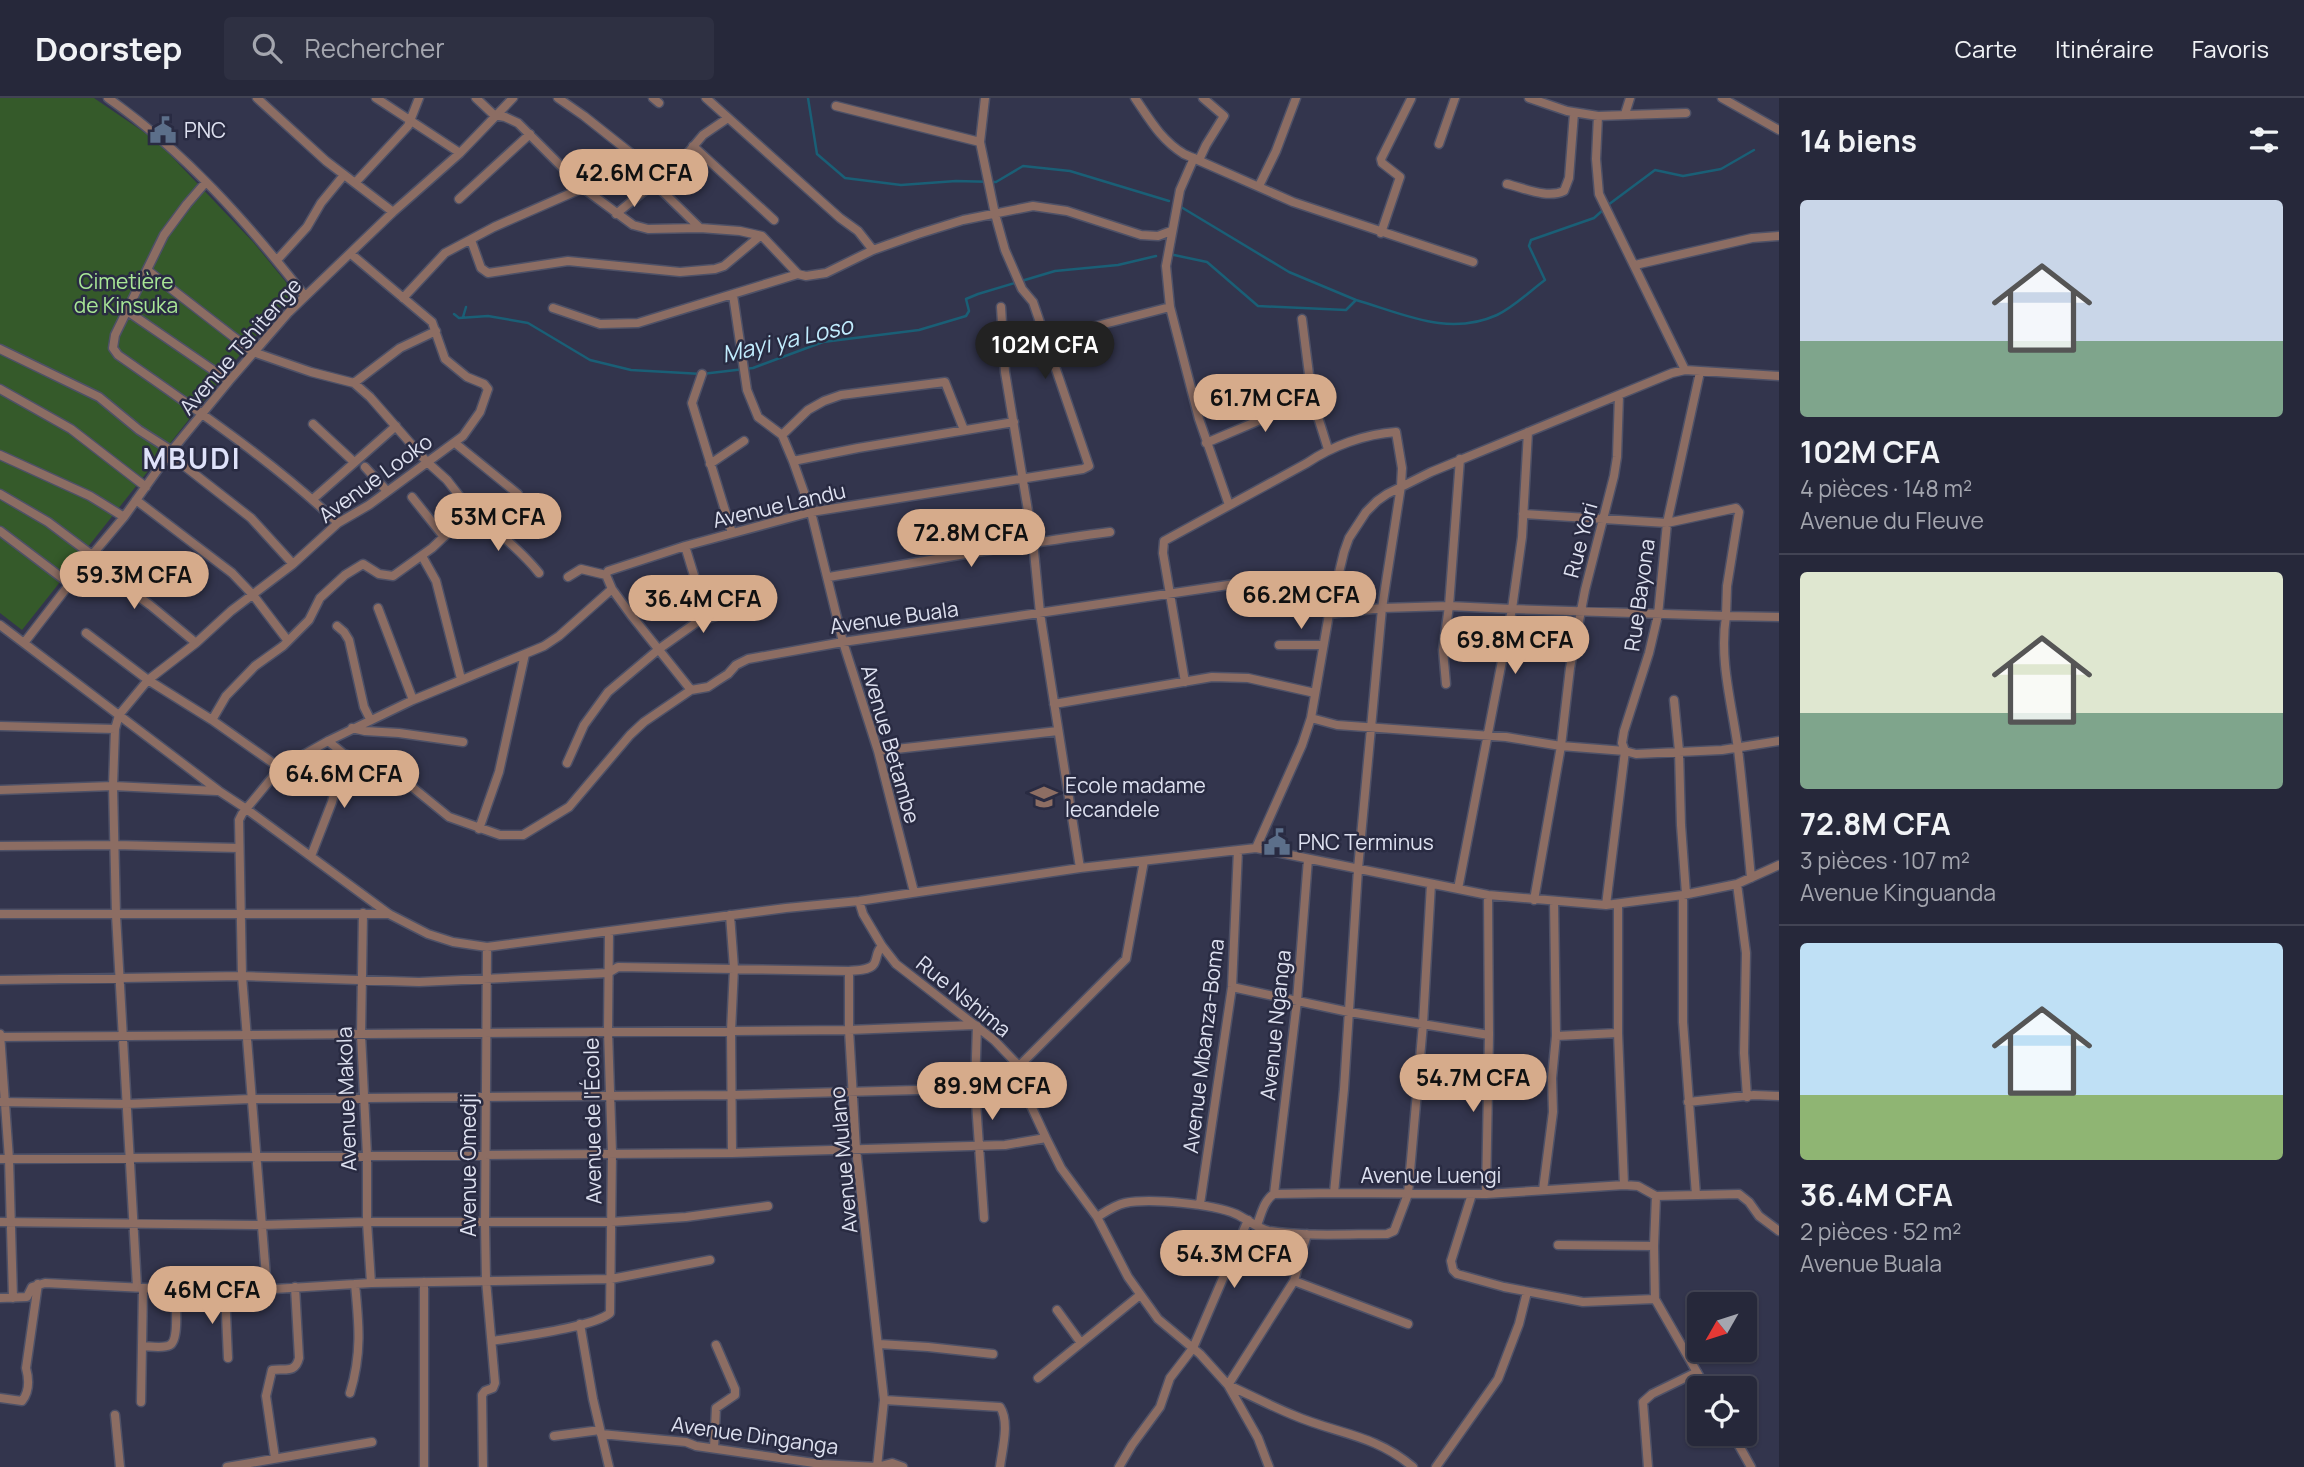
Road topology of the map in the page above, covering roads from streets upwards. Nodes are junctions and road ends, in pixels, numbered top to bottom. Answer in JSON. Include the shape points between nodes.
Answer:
{"nodes":[{"id":1,"x":108,"y":98,"type":"edge"},
{"id":2,"x":257,"y":98,"type":"edge"},
{"id":3,"x":376,"y":98,"type":"edge"},
{"id":4,"x":419,"y":98,"type":"edge"},
{"id":5,"x":476,"y":98,"type":"edge"},
{"id":6,"x":513,"y":98,"type":"edge"},
{"id":7,"x":558,"y":98,"type":"edge"},
{"id":8,"x":706,"y":98,"type":"edge"},
{"id":9,"x":985,"y":98,"type":"edge"},
{"id":10,"x":1135,"y":98,"type":"edge"},
{"id":11,"x":1203,"y":98,"type":"edge"},
{"id":12,"x":1296,"y":98,"type":"edge"},
{"id":13,"x":1455,"y":98,"type":"edge"},
{"id":14,"x":1530,"y":98,"type":"edge"},
{"id":15,"x":1630,"y":98,"type":"edge"},
{"id":16,"x":1722,"y":98,"type":"edge"},
{"id":17,"x":1411,"y":99,"type":"edge"},
{"id":18,"x":836,"y":106,"type":"dead end"},
{"id":19,"x":1574,"y":113,"type":"junction"},
{"id":20,"x":1686,"y":113,"type":"dead end"},
{"id":21,"x":1625,"y":114,"type":"junction"},
{"id":22,"x":494,"y":115,"type":"junction"},
{"id":23,"x":1598,"y":116,"type":"junction"},
{"id":24,"x":728,"y":118,"type":"junction"},
{"id":25,"x":409,"y":120,"type":"junction"},
{"id":26,"x":1779,"y":130,"type":"edge"},
{"id":27,"x":530,"y":134,"type":"junction"},
{"id":28,"x":980,"y":142,"type":"junction"},
{"id":29,"x":1439,"y":144,"type":"dead end"},
{"id":30,"x":693,"y":146,"type":"junction"},
{"id":31,"x":460,"y":153,"type":"junction"},
{"id":32,"x":1196,"y":159,"type":"junction"},
{"id":33,"x":344,"y":175,"type":"junction"},
{"id":34,"x":206,"y":182,"type":"junction"},
{"id":35,"x":355,"y":183,"type":"junction"},
{"id":36,"x":655,"y":184,"type":"junction"},
{"id":37,"x":1507,"y":184,"type":"dead end"},
{"id":38,"x":1259,"y":187,"type":"junction"},
{"id":39,"x":583,"y":188,"type":"junction"},
{"id":40,"x":459,"y":199,"type":"dead end"},
{"id":41,"x":393,"y":212,"type":"junction"},
{"id":42,"x":995,"y":214,"type":"junction"},
{"id":43,"x":616,"y":215,"type":"junction"},
{"id":44,"x":774,"y":220,"type":"dead end"},
{"id":45,"x":700,"y":228,"type":"junction"},
{"id":46,"x":1171,"y":231,"type":"junction"},
{"id":47,"x":1381,"y":233,"type":"junction"},
{"id":48,"x":760,"y":236,"type":"junction"},
{"id":49,"x":1779,"y":236,"type":"edge"},
{"id":50,"x":471,"y":240,"type":"junction"},
{"id":51,"x":873,"y":250,"type":"junction"},
{"id":52,"x":351,"y":254,"type":"junction"},
{"id":53,"x":277,"y":260,"type":"junction"},
{"id":54,"x":1473,"y":262,"type":"dead end"},
{"id":55,"x":1635,"y":265,"type":"junction"},
{"id":56,"x":147,"y":271,"type":"junction"},
{"id":57,"x":797,"y":274,"type":"junction"},
{"id":58,"x":733,"y":295,"type":"junction"},
{"id":59,"x":305,"y":296,"type":"junction"},
{"id":60,"x":403,"y":298,"type":"junction"},
{"id":61,"x":1001,"y":307,"type":"dead end"},
{"id":62,"x":1170,"y":307,"type":"junction"},
{"id":63,"x":553,"y":308,"type":"dead end"},
{"id":64,"x":127,"y":311,"type":"junction"},
{"id":65,"x":1302,"y":319,"type":"dead end"},
{"id":66,"x":436,"y":331,"type":"junction"},
{"id":67,"x":1046,"y":339,"type":"junction"},
{"id":68,"x":0,"y":349,"type":"edge"},
{"id":69,"x":253,"y":352,"type":"junction"},
{"id":70,"x":1685,"y":370,"type":"junction"},
{"id":71,"x":1700,"y":372,"type":"junction"},
{"id":72,"x":702,"y":374,"type":"dead end"},
{"id":73,"x":1779,"y":376,"type":"edge"},
{"id":74,"x":229,"y":381,"type":"junction"},
{"id":75,"x":354,"y":383,"type":"junction"},
{"id":76,"x":0,"y":389,"type":"edge"},
{"id":77,"x":1619,"y":395,"type":"junction"},
{"id":78,"x":1312,"y":398,"type":"junction"},
{"id":79,"x":203,"y":414,"type":"junction"},
{"id":80,"x":1014,"y":422,"type":"junction"},
{"id":81,"x":313,"y":424,"type":"dead end"},
{"id":82,"x":396,"y":426,"type":"junction"},
{"id":83,"x":964,"y":430,"type":"junction"},
{"id":84,"x":1528,"y":432,"type":"junction"},
{"id":85,"x":782,"y":435,"type":"junction"},
{"id":86,"x":744,"y":441,"type":"dead end"},
{"id":87,"x":455,"y":443,"type":"junction"},
{"id":88,"x":1206,"y":443,"type":"junction"},
{"id":89,"x":1328,"y":449,"type":"junction"},
{"id":90,"x":170,"y":453,"type":"junction"},
{"id":91,"x":0,"y":455,"type":"edge"},
{"id":92,"x":1460,"y":459,"type":"junction"},
{"id":93,"x":426,"y":461,"type":"junction"},
{"id":94,"x":793,"y":461,"type":"junction"},
{"id":95,"x":354,"y":462,"type":"junction"},
{"id":96,"x":710,"y":464,"type":"junction"},
{"id":97,"x":365,"y":467,"type":"dead end"},
{"id":98,"x":1023,"y":478,"type":"junction"},
{"id":99,"x":146,"y":486,"type":"junction"},
{"id":100,"x":1401,"y":486,"type":"junction"},
{"id":101,"x":387,"y":491,"type":"junction"},
{"id":102,"x":0,"y":494,"type":"edge"},
{"id":103,"x":518,"y":494,"type":"dead end"},
{"id":104,"x":412,"y":497,"type":"dead end"},
{"id":105,"x":313,"y":499,"type":"junction"},
{"id":106,"x":136,"y":500,"type":"junction"},
{"id":107,"x":1229,"y":505,"type":"junction"},
{"id":108,"x":811,"y":512,"type":"junction"},
{"id":109,"x":469,"y":513,"type":"junction"},
{"id":110,"x":1523,"y":514,"type":"junction"},
{"id":111,"x":124,"y":517,"type":"junction"},
{"id":112,"x":1604,"y":519,"type":"junction"},
{"id":113,"x":338,"y":523,"type":"junction"},
{"id":114,"x":1667,"y":523,"type":"junction"},
{"id":115,"x":0,"y":531,"type":"edge"},
{"id":116,"x":1110,"y":532,"type":"dead end"},
{"id":117,"x":732,"y":533,"type":"junction"},
{"id":118,"x":444,"y":537,"type":"junction"},
{"id":119,"x":1033,"y":541,"type":"junction"},
{"id":120,"x":685,"y":546,"type":"junction"},
{"id":121,"x":422,"y":556,"type":"junction"},
{"id":122,"x":90,"y":557,"type":"junction"},
{"id":123,"x":293,"y":564,"type":"junction"},
{"id":124,"x":539,"y":573,"type":"dead end"},
{"id":125,"x":606,"y":575,"type":"junction"},
{"id":126,"x":568,"y":577,"type":"dead end"},
{"id":127,"x":828,"y":578,"type":"junction"},
{"id":128,"x":1262,"y":580,"type":"dead end"},
{"id":129,"x":69,"y":583,"type":"junction"},
{"id":130,"x":612,"y":589,"type":"junction"},
{"id":131,"x":1170,"y":594,"type":"junction"},
{"id":132,"x":253,"y":595,"type":"junction"},
{"id":133,"x":1449,"y":606,"type":"junction"},
{"id":134,"x":378,"y":607,"type":"dead end"},
{"id":135,"x":741,"y":608,"type":"dead end"},
{"id":136,"x":1382,"y":608,"type":"junction"},
{"id":137,"x":1512,"y":609,"type":"junction"},
{"id":138,"x":1581,"y":610,"type":"junction"},
{"id":139,"x":1040,"y":614,"type":"junction"},
{"id":140,"x":1329,"y":614,"type":"junction"},
{"id":141,"x":1658,"y":614,"type":"junction"},
{"id":142,"x":1726,"y":616,"type":"junction"},
{"id":143,"x":1779,"y":617,"type":"edge"},
{"id":144,"x":707,"y":618,"type":"junction"},
{"id":145,"x":0,"y":625,"type":"edge"},
{"id":146,"x":337,"y":626,"type":"dead end"},
{"id":147,"x":86,"y":633,"type":"dead end"},
{"id":148,"x":288,"y":641,"type":"junction"},
{"id":149,"x":843,"y":642,"type":"junction"},
{"id":150,"x":24,"y":643,"type":"junction"},
{"id":151,"x":196,"y":643,"type":"junction"},
{"id":152,"x":1279,"y":645,"type":"dead end"},
{"id":153,"x":1323,"y":645,"type":"junction"},
{"id":154,"x":659,"y":649,"type":"junction"},
{"id":155,"x":525,"y":654,"type":"junction"},
{"id":156,"x":461,"y":679,"type":"junction"},
{"id":157,"x":148,"y":680,"type":"junction"},
{"id":158,"x":1185,"y":682,"type":"junction"},
{"id":159,"x":1446,"y":684,"type":"dead end"},
{"id":160,"x":691,"y":690,"type":"junction"},
{"id":161,"x":1315,"y":693,"type":"junction"},
{"id":162,"x":413,"y":700,"type":"junction"},
{"id":163,"x":1674,"y":700,"type":"dead end"},
{"id":164,"x":1054,"y":704,"type":"junction"},
{"id":165,"x":119,"y":715,"type":"junction"},
{"id":166,"x":1311,"y":718,"type":"junction"},
{"id":167,"x":370,"y":719,"type":"junction"},
{"id":168,"x":212,"y":720,"type":"junction"},
{"id":169,"x":0,"y":726,"type":"edge"},
{"id":170,"x":352,"y":728,"type":"junction"},
{"id":171,"x":1371,"y":728,"type":"junction"},
{"id":172,"x":116,"y":729,"type":"junction"},
{"id":173,"x":1058,"y":731,"type":"junction"},
{"id":174,"x":1489,"y":736,"type":"junction"},
{"id":175,"x":328,"y":741,"type":"junction"},
{"id":176,"x":1779,"y":741,"type":"edge"},
{"id":177,"x":463,"y":742,"type":"dead end"},
{"id":178,"x":1561,"y":746,"type":"junction"},
{"id":179,"x":1738,"y":747,"type":"junction"},
{"id":180,"x":878,"y":751,"type":"junction"},
{"id":181,"x":1625,"y":751,"type":"junction"},
{"id":182,"x":1679,"y":751,"type":"junction"},
{"id":183,"x":344,"y":754,"type":"junction"},
{"id":184,"x":566,"y":763,"type":"dead end"},
{"id":185,"x":280,"y":768,"type":"junction"},
{"id":186,"x":113,"y":786,"type":"junction"},
{"id":187,"x":0,"y":790,"type":"edge"},
{"id":188,"x":219,"y":791,"type":"junction"},
{"id":189,"x":245,"y":808,"type":"junction"},
{"id":190,"x":479,"y":829,"type":"junction"},
{"id":191,"x":115,"y":845,"type":"junction"},
{"id":192,"x":0,"y":846,"type":"edge"},
{"id":193,"x":239,"y":848,"type":"junction"},
{"id":194,"x":1256,"y":848,"type":"junction"},
{"id":195,"x":1238,"y":850,"type":"junction"},
{"id":196,"x":311,"y":856,"type":"junction"},
{"id":197,"x":1308,"y":859,"type":"junction"},
{"id":198,"x":1144,"y":861,"type":"junction"},
{"id":199,"x":1779,"y":865,"type":"edge"},
{"id":200,"x":1080,"y":868,"type":"junction"},
{"id":201,"x":1358,"y":869,"type":"junction"},
{"id":202,"x":1775,"y":870,"type":"edge"},
{"id":203,"x":1751,"y":878,"type":"junction"},
{"id":204,"x":1430,"y":884,"type":"junction"},
{"id":205,"x":1737,"y":884,"type":"junction"},
{"id":206,"x":1458,"y":889,"type":"junction"},
{"id":207,"x":914,"y":892,"type":"junction"},
{"id":208,"x":1488,"y":895,"type":"junction"},
{"id":209,"x":1685,"y":895,"type":"junction"},
{"id":210,"x":1534,"y":900,"type":"junction"},
{"id":211,"x":859,"y":901,"type":"junction"},
{"id":212,"x":1554,"y":901,"type":"junction"},
{"id":213,"x":1618,"y":904,"type":"junction"},
{"id":214,"x":1606,"y":905,"type":"junction"},
{"id":215,"x":363,"y":913,"type":"junction"},
{"id":216,"x":0,"y":914,"type":"edge"},
{"id":217,"x":242,"y":914,"type":"junction"},
{"id":218,"x":389,"y":914,"type":"junction"},
{"id":219,"x":116,"y":915,"type":"junction"},
{"id":220,"x":730,"y":915,"type":"junction"},
{"id":221,"x":609,"y":932,"type":"junction"},
{"id":222,"x":882,"y":946,"type":"junction"},
{"id":223,"x":486,"y":947,"type":"junction"},
{"id":224,"x":734,"y":968,"type":"junction"},
{"id":225,"x":849,"y":971,"type":"junction"},
{"id":226,"x":608,"y":973,"type":"junction"},
{"id":227,"x":242,"y":976,"type":"junction"},
{"id":228,"x":119,"y":977,"type":"junction"},
{"id":229,"x":360,"y":979,"type":"junction"},
{"id":230,"x":485,"y":979,"type":"junction"},
{"id":231,"x":0,"y":980,"type":"edge"},
{"id":232,"x":1232,"y":988,"type":"junction"},
{"id":233,"x":1297,"y":1001,"type":"junction"},
{"id":234,"x":1349,"y":1012,"type":"junction"},
{"id":235,"x":1423,"y":1024,"type":"junction"},
{"id":236,"x":976,"y":1026,"type":"junction"},
{"id":237,"x":849,"y":1030,"type":"junction"},
{"id":238,"x":608,"y":1031,"type":"junction"},
{"id":239,"x":731,"y":1031,"type":"junction"},
{"id":240,"x":487,"y":1032,"type":"junction"},
{"id":241,"x":1618,"y":1033,"type":"junction"},
{"id":242,"x":247,"y":1035,"type":"junction"},
{"id":243,"x":360,"y":1035,"type":"junction"},
{"id":244,"x":1489,"y":1035,"type":"junction"},
{"id":245,"x":0,"y":1036,"type":"edge"},
{"id":246,"x":121,"y":1036,"type":"junction"},
{"id":247,"x":1556,"y":1036,"type":"junction"},
{"id":248,"x":1018,"y":1066,"type":"junction"},
{"id":249,"x":1019,"y":1080,"type":"junction"},
{"id":250,"x":975,"y":1087,"type":"junction"},
{"id":251,"x":854,"y":1091,"type":"junction"},
{"id":252,"x":609,"y":1095,"type":"junction"},
{"id":253,"x":733,"y":1095,"type":"junction"},
{"id":254,"x":1779,"y":1096,"type":"edge"},
{"id":255,"x":362,"y":1097,"type":"junction"},
{"id":256,"x":485,"y":1097,"type":"junction"},
{"id":257,"x":1747,"y":1097,"type":"junction"},
{"id":258,"x":251,"y":1099,"type":"junction"},
{"id":259,"x":3,"y":1102,"type":"edge"},
{"id":260,"x":1688,"y":1102,"type":"junction"},
{"id":261,"x":127,"y":1104,"type":"junction"},
{"id":262,"x":1046,"y":1138,"type":"junction"},
{"id":263,"x":979,"y":1146,"type":"junction"},
{"id":264,"x":856,"y":1149,"type":"junction"},
{"id":265,"x":612,"y":1153,"type":"junction"},
{"id":266,"x":732,"y":1153,"type":"junction"},
{"id":267,"x":367,"y":1155,"type":"junction"},
{"id":268,"x":256,"y":1156,"type":"junction"},
{"id":269,"x":486,"y":1156,"type":"junction"},
{"id":270,"x":128,"y":1158,"type":"junction"},
{"id":271,"x":4,"y":1159,"type":"edge"},
{"id":272,"x":1624,"y":1185,"type":"junction"},
{"id":273,"x":1544,"y":1190,"type":"junction"},
{"id":274,"x":1334,"y":1193,"type":"junction"},
{"id":275,"x":1274,"y":1194,"type":"junction"},
{"id":276,"x":1408,"y":1194,"type":"junction"},
{"id":277,"x":1472,"y":1194,"type":"junction"},
{"id":278,"x":1486,"y":1194,"type":"junction"},
{"id":279,"x":1656,"y":1195,"type":"junction"},
{"id":280,"x":1696,"y":1195,"type":"junction"},
{"id":281,"x":1200,"y":1204,"type":"junction"},
{"id":282,"x":768,"y":1206,"type":"dead end"},
{"id":283,"x":1097,"y":1217,"type":"junction"},
{"id":284,"x":984,"y":1218,"type":"dead end"},
{"id":285,"x":1248,"y":1220,"type":"junction"},
{"id":286,"x":0,"y":1222,"type":"edge"},
{"id":287,"x":11,"y":1222,"type":"junction"},
{"id":288,"x":134,"y":1222,"type":"junction"},
{"id":289,"x":367,"y":1222,"type":"junction"},
{"id":290,"x":611,"y":1222,"type":"junction"},
{"id":291,"x":485,"y":1223,"type":"junction"},
{"id":292,"x":261,"y":1225,"type":"junction"},
{"id":293,"x":1257,"y":1225,"type":"junction"},
{"id":294,"x":1779,"y":1231,"type":"edge"},
{"id":295,"x":1307,"y":1234,"type":"junction"},
{"id":296,"x":1558,"y":1245,"type":"dead end"},
{"id":297,"x":1654,"y":1246,"type":"junction"},
{"id":298,"x":710,"y":1261,"type":"dead end"},
{"id":299,"x":611,"y":1279,"type":"junction"},
{"id":300,"x":486,"y":1280,"type":"junction"},
{"id":301,"x":1294,"y":1281,"type":"junction"},
{"id":302,"x":424,"y":1282,"type":"junction"},
{"id":303,"x":371,"y":1283,"type":"junction"},
{"id":304,"x":38,"y":1284,"type":"junction"},
{"id":305,"x":355,"y":1284,"type":"junction"},
{"id":306,"x":295,"y":1287,"type":"junction"},
{"id":307,"x":140,"y":1288,"type":"junction"},
{"id":308,"x":175,"y":1289,"type":"junction"},
{"id":309,"x":267,"y":1289,"type":"junction"},
{"id":310,"x":225,"y":1292,"type":"junction"},
{"id":311,"x":1527,"y":1292,"type":"junction"},
{"id":312,"x":1140,"y":1295,"type":"junction"},
{"id":313,"x":0,"y":1298,"type":"edge"},
{"id":314,"x":13,"y":1298,"type":"junction"},
{"id":315,"x":1655,"y":1299,"type":"junction"},
{"id":316,"x":1058,"y":1310,"type":"dead end"},
{"id":317,"x":580,"y":1324,"type":"junction"},
{"id":318,"x":1408,"y":1324,"type":"dead end"},
{"id":319,"x":492,"y":1341,"type":"junction"},
{"id":320,"x":1082,"y":1343,"type":"junction"},
{"id":321,"x":879,"y":1344,"type":"junction"},
{"id":322,"x":716,"y":1345,"type":"dead end"},
{"id":323,"x":142,"y":1346,"type":"junction"},
{"id":324,"x":1193,"y":1348,"type":"junction"},
{"id":325,"x":993,"y":1354,"type":"dead end"},
{"id":326,"x":228,"y":1358,"type":"dead end"},
{"id":327,"x":1698,"y":1372,"type":"junction"},
{"id":328,"x":1700,"y":1376,"type":"edge"},
{"id":329,"x":1038,"y":1377,"type":"dead end"},
{"id":330,"x":1228,"y":1385,"type":"junction"},
{"id":331,"x":350,"y":1393,"type":"dead end"},
{"id":332,"x":0,"y":1398,"type":"edge"},
{"id":333,"x":884,"y":1400,"type":"junction"},
{"id":334,"x":141,"y":1402,"type":"dead end"},
{"id":335,"x":115,"y":1415,"type":"dead end"},
{"id":336,"x":601,"y":1432,"type":"junction"},
{"id":337,"x":554,"y":1436,"type":"dead end"},
{"id":338,"x":372,"y":1442,"type":"dead end"},
{"id":339,"x":1739,"y":1446,"type":"edge"},
{"id":340,"x":714,"y":1448,"type":"junction"},
{"id":341,"x":275,"y":1458,"type":"junction"},
{"id":342,"x":821,"y":1465,"type":"edge"},
{"id":343,"x":120,"y":1467,"type":"edge"},
{"id":344,"x":228,"y":1467,"type":"edge"},
{"id":345,"x":424,"y":1467,"type":"edge"},
{"id":346,"x":483,"y":1467,"type":"edge"},
{"id":347,"x":609,"y":1467,"type":"edge"},
{"id":348,"x":877,"y":1467,"type":"edge"},
{"id":349,"x":903,"y":1467,"type":"edge"},
{"id":350,"x":1000,"y":1467,"type":"edge"},
{"id":351,"x":1120,"y":1467,"type":"edge"},
{"id":352,"x":1269,"y":1467,"type":"edge"},
{"id":353,"x":1413,"y":1467,"type":"edge"},
{"id":354,"x":1437,"y":1467,"type":"edge"},
{"id":355,"x":1648,"y":1467,"type":"edge"},
{"id":356,"x":1751,"y":1467,"type":"edge"}],
"edges":[{"from":1,"to":34,"type":"street","via":[[169,144]]},
{"from":2,"to":33,"type":"street"},
{"from":3,"to":25,"type":"street"},
{"from":4,"to":25,"type":"street"},
{"from":5,"to":22,"type":"street"},
{"from":6,"to":22,"type":"street","name":"Avenue Tshitenge"},
{"from":7,"to":36,"type":"street","via":[[632,154]]},
{"from":8,"to":24,"type":"street"},
{"from":9,"to":28,"type":"street"},
{"from":10,"to":32,"type":"street","via":[[1174,148]]},
{"from":11,"to":32,"type":"street","via":[[1224,120]]},
{"from":12,"to":38,"type":"street"},
{"from":13,"to":29,"type":"street"},
{"from":14,"to":19,"type":"street"},
{"from":15,"to":21,"type":"street"},
{"from":16,"to":26,"type":"street"},
{"from":17,"to":47,"type":"street","via":[[1381,159],[1400,177]]},
{"from":18,"to":28,"type":"street"},
{"from":19,"to":23,"type":"street"},
{"from":19,"to":37,"type":"street","via":[[1564,191],[1549,195]]},
{"from":20,"to":21,"type":"street"},
{"from":21,"to":23,"type":"street"},
{"from":22,"to":27,"type":"street","via":[[513,120]]},
{"from":22,"to":31,"type":"street","name":"Avenue Tshitenge"},
{"from":23,"to":55,"type":"street","via":[[1598,188]]},
{"from":24,"to":30,"type":"street"},
{"from":24,"to":51,"type":"street","via":[[858,231]]},
{"from":25,"to":31,"type":"street"},
{"from":25,"to":35,"type":"street"},
{"from":27,"to":39,"type":"street"},
{"from":27,"to":40,"type":"street"},
{"from":28,"to":42,"type":"street"},
{"from":30,"to":36,"type":"street"},
{"from":30,"to":44,"type":"street"},
{"from":31,"to":41,"type":"street","name":"Avenue Tshitenge"},
{"from":32,"to":38,"type":"street"},
{"from":32,"to":46,"type":"street","via":[[1180,190]]},
{"from":33,"to":35,"type":"street"},
{"from":33,"to":53,"type":"street"},
{"from":34,"to":53,"type":"street"},
{"from":34,"to":56,"type":"street","via":[[164,235]]},
{"from":35,"to":41,"type":"street"},
{"from":36,"to":43,"type":"street"},
{"from":36,"to":45,"type":"street"},
{"from":38,"to":47,"type":"street"},
{"from":39,"to":43,"type":"street"},
{"from":39,"to":50,"type":"street"},
{"from":41,"to":52,"type":"street","name":"Avenue Tshitenge"},
{"from":42,"to":46,"type":"street","via":[[1033,206],[1067,211],[1141,235]]},
{"from":42,"to":51,"type":"street"},
{"from":42,"to":67,"type":"street","via":[[1005,250],[1022,289],[1033,302]]},
{"from":43,"to":45,"type":"street","via":[[640,228]]},
{"from":45,"to":48,"type":"street"},
{"from":46,"to":62,"type":"street","via":[[1166,267]]},
{"from":47,"to":54,"type":"street"},
{"from":48,"to":50,"type":"street","via":[[724,266],[680,272],[568,261],[488,273],[481,268]]},
{"from":48,"to":57,"type":"street"},
{"from":49,"to":55,"type":"street"},
{"from":50,"to":60,"type":"street","via":[[445,253]]},
{"from":51,"to":57,"type":"street","via":[[826,273]]},
{"from":52,"to":59,"type":"street","name":"Avenue Tshitenge"},
{"from":52,"to":60,"type":"street","name":"Avenue Looko"},
{"from":53,"to":59,"type":"street"},
{"from":55,"to":70,"type":"street"},
{"from":56,"to":64,"type":"street"},
{"from":56,"to":69,"type":"street"},
{"from":57,"to":58,"type":"street"},
{"from":58,"to":63,"type":"street","via":[[638,323],[600,324]]},
{"from":58,"to":85,"type":"street","via":[[747,390],[758,417]]},
{"from":59,"to":69,"type":"street","name":"Avenue Tshitenge"},
{"from":60,"to":66,"type":"street","name":"Avenue Looko","via":[[432,322]]},
{"from":61,"to":80,"type":"street"},
{"from":62,"to":67,"type":"street"},
{"from":62,"to":88,"type":"street"},
{"from":64,"to":74,"type":"street"},
{"from":64,"to":79,"type":"street","via":[[113,344],[118,355]]},
{"from":65,"to":78,"type":"street"},
{"from":66,"to":75,"type":"street","via":[[400,348]]},
{"from":66,"to":87,"type":"street","name":"Avenue Looko","via":[[445,359],[488,389],[480,412]]},
{"from":67,"to":98,"type":"street","name":"Avenue Landu","via":[[1088,466]]},
{"from":68,"to":90,"type":"street","via":[[99,397]]},
{"from":69,"to":74,"type":"street","name":"Avenue Tshitenge"},
{"from":69,"to":75,"type":"street"},
{"from":70,"to":71,"type":"street"},
{"from":70,"to":77,"type":"street"},
{"from":71,"to":73,"type":"street"},
{"from":71,"to":114,"type":"street","name":"Rue Bayona"},
{"from":72,"to":96,"type":"street","via":[[692,403]]},
{"from":74,"to":79,"type":"street","name":"Avenue Tshitenge"},
{"from":75,"to":82,"type":"street"},
{"from":76,"to":99,"type":"street","via":[[71,429]]},
{"from":77,"to":84,"type":"street"},
{"from":77,"to":112,"type":"street","name":"Rue Yori","via":[[1617,457]]},
{"from":78,"to":88,"type":"street"},
{"from":78,"to":89,"type":"street"},
{"from":79,"to":90,"type":"street","name":"Avenue Tshitenge"},
{"from":79,"to":105,"type":"street"},
{"from":80,"to":83,"type":"street","name":"Avenue Landu"},
{"from":80,"to":98,"type":"street"},
{"from":81,"to":95,"type":"street"},
{"from":82,"to":93,"type":"street"},
{"from":82,"to":95,"type":"street"},
{"from":83,"to":85,"type":"street","via":[[945,382],[841,395],[808,410]]},
{"from":83,"to":94,"type":"street","name":"Avenue Landu"},
{"from":84,"to":92,"type":"street"},
{"from":84,"to":110,"type":"street"},
{"from":85,"to":94,"type":"street","name":"Avenue Betambe"},
{"from":86,"to":96,"type":"street"},
{"from":87,"to":93,"type":"street","name":"Avenue Looko"},
{"from":87,"to":103,"type":"street"},
{"from":88,"to":107,"type":"street"},
{"from":89,"to":100,"type":"street","via":[[1396,432]]},
{"from":89,"to":107,"type":"street"},
{"from":90,"to":99,"type":"street","name":"Avenue Tshitenge"},
{"from":90,"to":123,"type":"street","via":[[251,518]]},
{"from":91,"to":111,"type":"street","via":[[90,496]]},
{"from":92,"to":100,"type":"street"},
{"from":92,"to":133,"type":"street"},
{"from":93,"to":101,"type":"street","name":"Avenue Looko"},
{"from":93,"to":109,"type":"street","via":[[447,480]]},
{"from":94,"to":108,"type":"street","name":"Avenue Betambe"},
{"from":95,"to":105,"type":"street"},
{"from":96,"to":117,"type":"street"},
{"from":97,"to":101,"type":"street"},
{"from":98,"to":108,"type":"street","name":"Avenue Landu"},
{"from":98,"to":119,"type":"street"},
{"from":99,"to":106,"type":"street","name":"Avenue Tshitenge"},
{"from":100,"to":136,"type":"street"},
{"from":100,"to":140,"type":"street","via":[[1377,500],[1349,538]]},
{"from":101,"to":113,"type":"street","name":"Avenue Looko"},
{"from":102,"to":122,"type":"street","via":[[48,522]]},
{"from":104,"to":118,"type":"street"},
{"from":105,"to":113,"type":"street"},
{"from":106,"to":111,"type":"street","name":"Avenue Tshitenge"},
{"from":106,"to":132,"type":"street","via":[[232,573]]},
{"from":107,"to":131,"type":"street","via":[[1164,541]]},
{"from":108,"to":117,"type":"street","name":"Avenue Landu"},
{"from":108,"to":127,"type":"street","name":"Avenue Betambe"},
{"from":109,"to":118,"type":"street"},
{"from":109,"to":124,"type":"street","via":[[481,517]]},
{"from":110,"to":112,"type":"street"},
{"from":110,"to":137,"type":"street"},
{"from":111,"to":122,"type":"street","name":"Avenue Tshitenge"},
{"from":112,"to":114,"type":"street"},
{"from":112,"to":138,"type":"street","name":"Rue Yori"},
{"from":113,"to":123,"type":"street","name":"Avenue Looko"},
{"from":114,"to":141,"type":"street","name":"Rue Bayona"},
{"from":114,"to":142,"type":"street","via":[[1738,509]]},
{"from":115,"to":129,"type":"street"},
{"from":116,"to":119,"type":"street"},
{"from":117,"to":120,"type":"street","name":"Avenue Landu"},
{"from":118,"to":121,"type":"street"},
{"from":119,"to":127,"type":"street"},
{"from":119,"to":139,"type":"street"},
{"from":120,"to":125,"type":"street","name":"Avenue Landu"},
{"from":120,"to":144,"type":"street"},
{"from":121,"to":148,"type":"street","via":[[393,576],[360,565],[320,598],[309,620]]},
{"from":121,"to":156,"type":"street","via":[[436,581]]},
{"from":122,"to":129,"type":"street","name":"Avenue Tshitenge"},
{"from":122,"to":151,"type":"street"},
{"from":123,"to":132,"type":"street","name":"Avenue Looko"},
{"from":125,"to":126,"type":"street","via":[[581,569]]},
{"from":125,"to":130,"type":"street"},
{"from":127,"to":149,"type":"street","name":"Avenue Betambe"},
{"from":128,"to":131,"type":"street","name":"Avenue Buala"},
{"from":129,"to":150,"type":"street","name":"Avenue Tshitenge"},
{"from":130,"to":154,"type":"street"},
{"from":130,"to":155,"type":"street","via":[[559,636]]},
{"from":131,"to":139,"type":"street","name":"Avenue Buala"},
{"from":131,"to":158,"type":"street"},
{"from":132,"to":148,"type":"street"},
{"from":132,"to":151,"type":"street","name":"Avenue Looko"},
{"from":133,"to":136,"type":"street"},
{"from":133,"to":137,"type":"street"},
{"from":133,"to":159,"type":"street","via":[[1443,650]]},
{"from":134,"to":162,"type":"street"},
{"from":135,"to":144,"type":"street"},
{"from":136,"to":140,"type":"street"},
{"from":136,"to":171,"type":"street"},
{"from":137,"to":138,"type":"street"},
{"from":137,"to":174,"type":"street"},
{"from":138,"to":141,"type":"street"},
{"from":138,"to":178,"type":"street","name":"Rue Yori"},
{"from":139,"to":149,"type":"street","name":"Avenue Buala"},
{"from":139,"to":164,"type":"street"},
{"from":140,"to":153,"type":"street"},
{"from":141,"to":142,"type":"street"},
{"from":141,"to":181,"type":"street","name":"Rue Bayona","via":[[1624,731]]},
{"from":142,"to":143,"type":"street"},
{"from":142,"to":179,"type":"street","via":[[1723,661]]},
{"from":144,"to":154,"type":"street"},
{"from":145,"to":150,"type":"street"},
{"from":146,"to":167,"type":"street","via":[[349,640]]},
{"from":147,"to":157,"type":"street"},
{"from":148,"to":168,"type":"street","via":[[226,696]]},
{"from":149,"to":160,"type":"street","name":"Avenue Buala","via":[[748,659],[708,687]]},
{"from":149,"to":180,"type":"street","name":"Avenue Betambe"},
{"from":150,"to":165,"type":"street"},
{"from":151,"to":157,"type":"street","name":"Avenue Looko"},
{"from":152,"to":153,"type":"street"},
{"from":153,"to":161,"type":"street"},
{"from":154,"to":160,"type":"street"},
{"from":154,"to":184,"type":"street","via":[[608,692],[584,725]]},
{"from":155,"to":156,"type":"street"},
{"from":155,"to":190,"type":"street","via":[[499,772]]},
{"from":156,"to":162,"type":"street"},
{"from":157,"to":165,"type":"street","name":"Avenue Looko"},
{"from":157,"to":168,"type":"street"},
{"from":158,"to":161,"type":"street","via":[[1248,678]]},
{"from":158,"to":164,"type":"street"},
{"from":160,"to":190,"type":"street","name":"Avenue Buala","via":[[630,735],[561,812],[523,835]]},
{"from":161,"to":166,"type":"street"},
{"from":162,"to":167,"type":"street"},
{"from":163,"to":182,"type":"street"},
{"from":164,"to":173,"type":"street"},
{"from":165,"to":172,"type":"street"},
{"from":165,"to":188,"type":"street"},
{"from":166,"to":171,"type":"street"},
{"from":166,"to":194,"type":"street"},
{"from":167,"to":170,"type":"street"},
{"from":168,"to":185,"type":"street"},
{"from":169,"to":172,"type":"street"},
{"from":170,"to":175,"type":"street"},
{"from":170,"to":177,"type":"street"},
{"from":171,"to":174,"type":"street"},
{"from":171,"to":201,"type":"street"},
{"from":172,"to":186,"type":"street"},
{"from":173,"to":180,"type":"street"},
{"from":173,"to":200,"type":"street"},
{"from":174,"to":178,"type":"street"},
{"from":174,"to":206,"type":"street"},
{"from":175,"to":183,"type":"street","name":"Avenue Buala"},
{"from":175,"to":185,"type":"street"},
{"from":176,"to":179,"type":"street"},
{"from":178,"to":181,"type":"street"},
{"from":178,"to":210,"type":"street","name":"Rue Yori"},
{"from":179,"to":182,"type":"street"},
{"from":179,"to":203,"type":"street"},
{"from":180,"to":207,"type":"street","name":"Avenue Betambe"},
{"from":181,"to":182,"type":"street"},
{"from":181,"to":214,"type":"street","name":"Rue Bayona"},
{"from":182,"to":209,"type":"street"},
{"from":183,"to":190,"type":"street","name":"Avenue Buala","via":[[406,782],[449,817]]},
{"from":183,"to":196,"type":"street"},
{"from":185,"to":189,"type":"street"},
{"from":186,"to":187,"type":"street"},
{"from":186,"to":188,"type":"street"},
{"from":186,"to":191,"type":"street"},
{"from":188,"to":189,"type":"street"},
{"from":189,"to":193,"type":"street","via":[[239,820]]},
{"from":189,"to":196,"type":"street"},
{"from":191,"to":192,"type":"street"},
{"from":191,"to":193,"type":"street"},
{"from":191,"to":219,"type":"street"},
{"from":193,"to":217,"type":"street"},
{"from":194,"to":195,"type":"street"},
{"from":194,"to":197,"type":"street"},
{"from":195,"to":198,"type":"street"},
{"from":195,"to":232,"type":"street","name":"Avenue Mbanza-Boma"},
{"from":196,"to":218,"type":"street"},
{"from":197,"to":201,"type":"street"},
{"from":197,"to":233,"type":"street","name":"Avenue Nganga"},
{"from":198,"to":200,"type":"street"},
{"from":198,"to":248,"type":"street","via":[[1126,959]]},
{"from":199,"to":202,"type":"street"},
{"from":200,"to":207,"type":"street"},
{"from":201,"to":204,"type":"street"},
{"from":201,"to":234,"type":"street"},
{"from":202,"to":203,"type":"street"},
{"from":203,"to":205,"type":"street"},
{"from":204,"to":206,"type":"street"},
{"from":204,"to":235,"type":"street"},
{"from":205,"to":209,"type":"street"},
{"from":205,"to":257,"type":"street","via":[[1746,953]]},
{"from":206,"to":208,"type":"street"},
{"from":207,"to":211,"type":"street"},
{"from":208,"to":210,"type":"street"},
{"from":208,"to":244,"type":"street"},
{"from":209,"to":213,"type":"street"},
{"from":209,"to":260,"type":"street","via":[[1683,1022]]},
{"from":210,"to":212,"type":"street"},
{"from":211,"to":220,"type":"street"},
{"from":211,"to":222,"type":"street","name":"Rue Nshima"},
{"from":212,"to":214,"type":"street"},
{"from":212,"to":247,"type":"street"},
{"from":213,"to":214,"type":"street"},
{"from":213,"to":241,"type":"street"},
{"from":215,"to":217,"type":"street"},
{"from":215,"to":218,"type":"street"},
{"from":215,"to":229,"type":"street","name":"Avenue Makola"},
{"from":216,"to":219,"type":"street"},
{"from":217,"to":219,"type":"street"},
{"from":217,"to":227,"type":"street"},
{"from":218,"to":223,"type":"street","via":[[428,934]]},
{"from":219,"to":228,"type":"street"},
{"from":220,"to":221,"type":"street"},
{"from":220,"to":224,"type":"street"},
{"from":221,"to":223,"type":"street"},
{"from":221,"to":226,"type":"street","name":"Avenue de l'École"},
{"from":222,"to":225,"type":"street","via":[[872,967]]},
{"from":222,"to":236,"type":"street","name":"Rue Nshima","via":[[896,964]]},
{"from":223,"to":230,"type":"street","name":"Avenue Omedji"},
{"from":224,"to":225,"type":"street"},
{"from":224,"to":226,"type":"street","via":[[618,967]]},
{"from":224,"to":239,"type":"street"},
{"from":225,"to":237,"type":"street","name":"Avenue Mulano"},
{"from":226,"to":230,"type":"street"},
{"from":226,"to":238,"type":"street","name":"Avenue de l'École"},
{"from":227,"to":228,"type":"street"},
{"from":227,"to":229,"type":"street"},
{"from":227,"to":242,"type":"street"},
{"from":228,"to":231,"type":"street"},
{"from":228,"to":246,"type":"street"},
{"from":229,"to":230,"type":"street"},
{"from":229,"to":243,"type":"street","name":"Avenue Makola"},
{"from":230,"to":240,"type":"street","name":"Avenue Omedji"},
{"from":232,"to":233,"type":"street"},
{"from":232,"to":281,"type":"street","name":"Avenue Mbanza-Boma"},
{"from":233,"to":234,"type":"street"},
{"from":233,"to":275,"type":"street","name":"Avenue Nganga"},
{"from":234,"to":235,"type":"street"},
{"from":234,"to":274,"type":"street"},
{"from":235,"to":244,"type":"street"},
{"from":235,"to":276,"type":"street"},
{"from":236,"to":237,"type":"street"},
{"from":236,"to":248,"type":"street","name":"Rue Nshima"},
{"from":236,"to":250,"type":"street"},
{"from":237,"to":239,"type":"street"},
{"from":237,"to":251,"type":"street","name":"Avenue Mulano"},
{"from":238,"to":239,"type":"street"},
{"from":238,"to":240,"type":"street"},
{"from":238,"to":252,"type":"street","name":"Avenue de l'École"},
{"from":239,"to":253,"type":"street"},
{"from":240,"to":243,"type":"street"},
{"from":240,"to":256,"type":"street","name":"Avenue Omedji"},
{"from":241,"to":247,"type":"street"},
{"from":241,"to":272,"type":"street"},
{"from":242,"to":243,"type":"street"},
{"from":242,"to":246,"type":"street"},
{"from":242,"to":258,"type":"street"},
{"from":243,"to":255,"type":"street","name":"Avenue Makola"},
{"from":244,"to":278,"type":"street"},
{"from":245,"to":246,"type":"street"},
{"from":245,"to":259,"type":"street"},
{"from":246,"to":261,"type":"street"},
{"from":247,"to":273,"type":"street"},
{"from":248,"to":249,"type":"street","name":"Rue Nshima"},
{"from":249,"to":250,"type":"street"},
{"from":249,"to":262,"type":"street","name":"Rue Nshima"},
{"from":250,"to":251,"type":"street"},
{"from":250,"to":263,"type":"street"},
{"from":251,"to":253,"type":"street"},
{"from":251,"to":264,"type":"street","name":"Avenue Mulano"},
{"from":252,"to":253,"type":"street"},
{"from":252,"to":256,"type":"street"},
{"from":252,"to":265,"type":"street","name":"Avenue de l'École"},
{"from":253,"to":266,"type":"street"},
{"from":254,"to":257,"type":"street"},
{"from":255,"to":256,"type":"street"},
{"from":255,"to":258,"type":"street"},
{"from":255,"to":267,"type":"street","name":"Avenue Makola"},
{"from":256,"to":269,"type":"street","name":"Avenue Omedji"},
{"from":257,"to":260,"type":"street"},
{"from":258,"to":261,"type":"street"},
{"from":258,"to":268,"type":"street"},
{"from":259,"to":261,"type":"street"},
{"from":259,"to":271,"type":"street"},
{"from":260,"to":280,"type":"street"},
{"from":261,"to":270,"type":"street"},
{"from":262,"to":263,"type":"street"},
{"from":262,"to":283,"type":"street","name":"Rue Nshima"},
{"from":263,"to":264,"type":"street"},
{"from":263,"to":284,"type":"street"},
{"from":264,"to":266,"type":"street"},
{"from":264,"to":321,"type":"street","name":"Avenue Mulano"},
{"from":265,"to":266,"type":"street"},
{"from":265,"to":269,"type":"street"},
{"from":265,"to":290,"type":"street","name":"Avenue de l'École"},
{"from":267,"to":268,"type":"street"},
{"from":267,"to":269,"type":"street"},
{"from":267,"to":289,"type":"street","name":"Avenue Makola"},
{"from":268,"to":270,"type":"street"},
{"from":268,"to":292,"type":"street"},
{"from":269,"to":291,"type":"street","name":"Avenue Omedji"},
{"from":270,"to":271,"type":"street"},
{"from":270,"to":288,"type":"street"},
{"from":271,"to":287,"type":"street"},
{"from":272,"to":273,"type":"street","name":"Avenue Luengi"},
{"from":272,"to":279,"type":"street"},
{"from":273,"to":278,"type":"street","name":"Avenue Luengi"},
{"from":274,"to":275,"type":"street","name":"Avenue Luengi"},
{"from":274,"to":276,"type":"street","name":"Avenue Luengi"},
{"from":275,"to":293,"type":"street"},
{"from":276,"to":277,"type":"street","name":"Avenue Luengi"},
{"from":276,"to":295,"type":"street","via":[[1392,1232]]},
{"from":277,"to":278,"type":"street","name":"Avenue Luengi"},
{"from":277,"to":311,"type":"street","via":[[1451,1261],[1453,1270]]},
{"from":279,"to":280,"type":"street"},
{"from":279,"to":297,"type":"street"},
{"from":280,"to":294,"type":"street","via":[[1743,1196]]},
{"from":281,"to":283,"type":"street","via":[[1122,1203]]},
{"from":281,"to":285,"type":"street"},
{"from":282,"to":290,"type":"street"},
{"from":283,"to":312,"type":"street","name":"Rue Nshima"},
{"from":285,"to":293,"type":"street"},
{"from":285,"to":324,"type":"street"},
{"from":286,"to":287,"type":"street"},
{"from":287,"to":288,"type":"street"},
{"from":287,"to":314,"type":"street"},
{"from":288,"to":292,"type":"street"},
{"from":288,"to":307,"type":"street"},
{"from":289,"to":291,"type":"street"},
{"from":289,"to":292,"type":"street"},
{"from":289,"to":303,"type":"street","name":"Avenue Makola"},
{"from":290,"to":291,"type":"street"},
{"from":290,"to":299,"type":"street","name":"Avenue de l'École"},
{"from":291,"to":300,"type":"street","name":"Avenue Omedji"},
{"from":292,"to":309,"type":"street"},
{"from":293,"to":295,"type":"street","via":[[1270,1231]]},
{"from":295,"to":301,"type":"street"},
{"from":296,"to":297,"type":"street"},
{"from":297,"to":315,"type":"street"},
{"from":298,"to":299,"type":"street"},
{"from":299,"to":300,"type":"street"},
{"from":299,"to":317,"type":"street","name":"Avenue de l'École","via":[[607,1317]]},
{"from":300,"to":302,"type":"street"},
{"from":300,"to":319,"type":"street","name":"Avenue Omedji"},
{"from":301,"to":318,"type":"street"},
{"from":301,"to":330,"type":"street"},
{"from":302,"to":303,"type":"street"},
{"from":302,"to":345,"type":"street"},
{"from":303,"to":305,"type":"street"},
{"from":304,"to":307,"type":"street"},
{"from":304,"to":314,"type":"street","via":[[29,1296]]},
{"from":304,"to":332,"type":"street","via":[[25,1396],[22,1401]]},
{"from":305,"to":306,"type":"street"},
{"from":305,"to":331,"type":"street","via":[[360,1339]]},
{"from":306,"to":309,"type":"street"},
{"from":306,"to":341,"type":"street","via":[[297,1365],[271,1370],[266,1396]]},
{"from":307,"to":308,"type":"street"},
{"from":307,"to":323,"type":"street"},
{"from":308,"to":310,"type":"street"},
{"from":308,"to":323,"type":"street","via":[[174,1341]]},
{"from":309,"to":310,"type":"street"},
{"from":310,"to":326,"type":"street"},
{"from":311,"to":315,"type":"street","via":[[1583,1302]]},
{"from":311,"to":354,"type":"street","via":[[1498,1379]]},
{"from":312,"to":320,"type":"street"},
{"from":312,"to":324,"type":"street","name":"Rue Nshima","via":[[1158,1319]]},
{"from":313,"to":314,"type":"street"},
{"from":315,"to":327,"type":"street"},
{"from":316,"to":320,"type":"street"},
{"from":317,"to":319,"type":"street"},
{"from":317,"to":336,"type":"street"},
{"from":319,"to":346,"type":"street","name":"Avenue Omedji","via":[[495,1383],[482,1395]]},
{"from":320,"to":329,"type":"street"},
{"from":321,"to":325,"type":"street"},
{"from":321,"to":333,"type":"street","name":"Avenue Mulano"},
{"from":322,"to":340,"type":"street","via":[[735,1395],[716,1408]]},
{"from":323,"to":334,"type":"street"},
{"from":324,"to":330,"type":"street","name":"Rue Nshima"},
{"from":324,"to":351,"type":"street","via":[[1170,1378],[1160,1407]]},
{"from":327,"to":328,"type":"street"},
{"from":327,"to":355,"type":"street","via":[[1643,1402]]},
{"from":330,"to":352,"type":"street","name":"Rue Nshima"},
{"from":330,"to":353,"type":"street","via":[[1294,1416],[1365,1437]]},
{"from":333,"to":348,"type":"street","name":"Avenue Mulano"},
{"from":333,"to":350,"type":"street","via":[[1000,1407],[1004,1421]]},
{"from":335,"to":343,"type":"street"},
{"from":336,"to":337,"type":"street","name":"Avenue Dinganga"},
{"from":336,"to":340,"type":"street","name":"Avenue Dinganga"},
{"from":336,"to":347,"type":"street"},
{"from":338,"to":341,"type":"street"},
{"from":339,"to":356,"type":"street"},
{"from":340,"to":342,"type":"street","name":"Avenue Dinganga"},
{"from":341,"to":344,"type":"street"},
{"from":342,"to":348,"type":"street","name":"Avenue Dinganga"},
{"from":348,"to":349,"type":"street","name":"Avenue Dinganga","via":[[892,1463]]}]}
